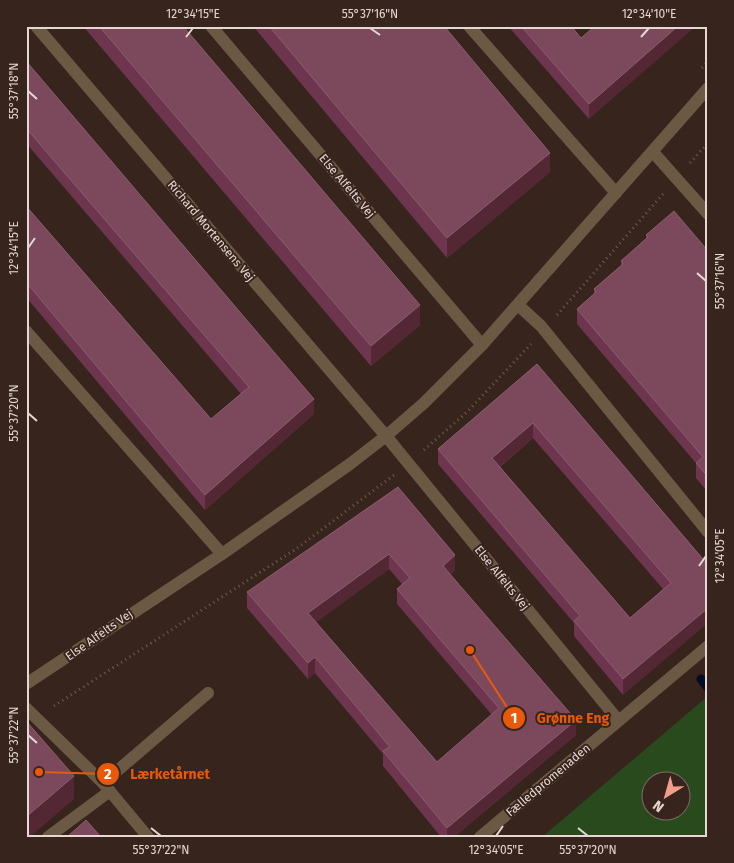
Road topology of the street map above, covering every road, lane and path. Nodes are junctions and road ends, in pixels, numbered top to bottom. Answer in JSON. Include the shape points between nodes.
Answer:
{"nodes":[{"id":1,"x":36,"y":26,"type":"edge"},
{"id":2,"x":212,"y":26,"type":"edge"},
{"id":3,"x":469,"y":26,"type":"edge"},
{"id":4,"x":708,"y":61,"type":"edge"},
{"id":5,"x":696,"y":75,"type":"dead end"},
{"id":6,"x":708,"y":88,"type":"edge"},
{"id":7,"x":653,"y":152,"type":"junction"},
{"id":8,"x":616,"y":193,"type":"junction"},
{"id":9,"x":708,"y":214,"type":"edge"},
{"id":10,"x":518,"y":306,"type":"junction"},
{"id":11,"x":26,"y":332,"type":"edge"},
{"id":12,"x":482,"y":345,"type":"junction"},
{"id":13,"x":386,"y":436,"type":"junction"},
{"id":14,"x":708,"y":532,"type":"edge"},
{"id":15,"x":222,"y":554,"type":"junction"},
{"id":16,"x":708,"y":646,"type":"edge"},
{"id":17,"x":26,"y":684,"type":"edge"},
{"id":18,"x":208,"y":693,"type":"dead end"},
{"id":19,"x":26,"y":708,"type":"edge"},
{"id":20,"x":618,"y":720,"type":"junction"},
{"id":21,"x":107,"y":787,"type":"junction"},
{"id":22,"x":48,"y":837,"type":"edge"},
{"id":23,"x":148,"y":837,"type":"edge"},
{"id":24,"x":480,"y":837,"type":"edge"}],
"edges":[{"from":1,"to":13,"type":"street","name":"Richard Mortensens Vej"},
{"from":2,"to":12,"type":"street","name":"Else Alfelts Vej"},
{"from":3,"to":8,"type":"street"},
{"from":4,"to":5,"type":"path"},
{"from":6,"to":7,"type":"street","name":"Else Alfelts Vej"},
{"from":7,"to":8,"type":"street","name":"Else Alfelts Vej"},
{"from":7,"to":9,"type":"street"},
{"from":8,"to":10,"type":"street","name":"Else Alfelts Vej"},
{"from":10,"to":12,"type":"street","name":"Else Alfelts Vej"},
{"from":10,"to":14,"type":"street","via":[[540,326]]},
{"from":11,"to":15,"type":"street"},
{"from":12,"to":13,"type":"street","name":"Else Alfelts Vej"},
{"from":13,"to":15,"type":"street","name":"Else Alfelts Vej"},
{"from":13,"to":20,"type":"street","name":"Else Alfelts Vej"},
{"from":15,"to":17,"type":"street","name":"Else Alfelts Vej"},
{"from":16,"to":20,"type":"street","name":"Fælledpromenaden"},
{"from":18,"to":21,"type":"street"},
{"from":19,"to":21,"type":"street"},
{"from":20,"to":24,"type":"street","name":"Fælledpromenaden"},
{"from":21,"to":22,"type":"street"},
{"from":21,"to":23,"type":"street"}]}
